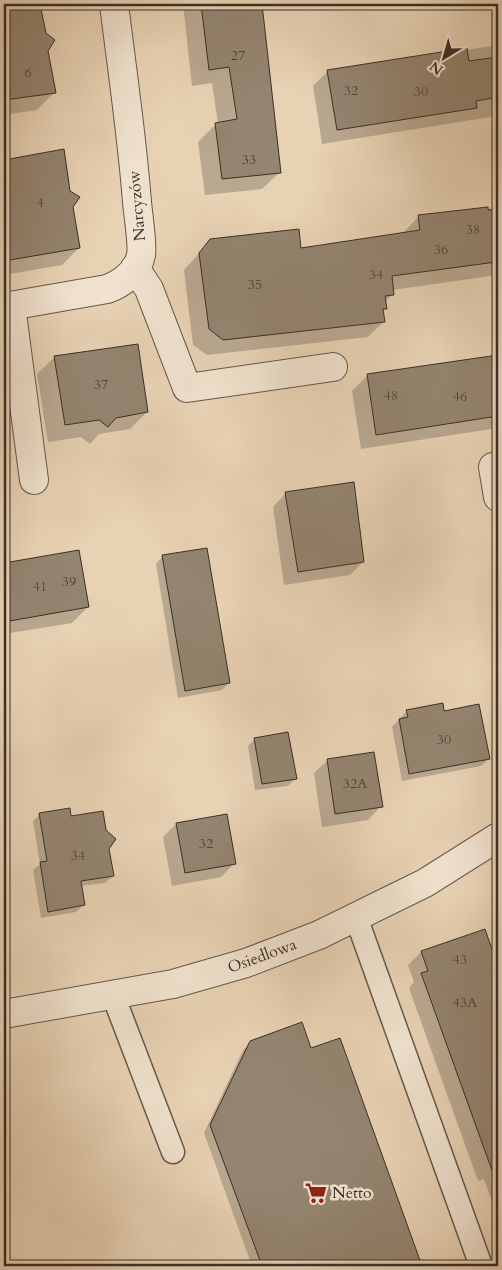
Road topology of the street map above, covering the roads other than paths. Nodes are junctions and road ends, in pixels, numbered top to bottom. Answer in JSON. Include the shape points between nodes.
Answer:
{"nodes":[{"id":1,"x":114,"y":4,"type":"edge"},
{"id":2,"x":136,"y":268,"type":"junction"},
{"id":3,"x":7,"y":307,"type":"edge"},
{"id":4,"x":333,"y":367,"type":"dead end"},
{"id":5,"x":498,"y":466,"type":"edge"},
{"id":6,"x":34,"y":480,"type":"dead end"},
{"id":7,"x":498,"y":497,"type":"edge"},
{"id":8,"x":498,"y":837,"type":"edge"},
{"id":9,"x":356,"y":917,"type":"junction"},
{"id":10,"x":113,"y":995,"type":"junction"},
{"id":11,"x":4,"y":1014,"type":"edge"},
{"id":12,"x":173,"y":1152,"type":"dead end"},
{"id":13,"x":481,"y":1266,"type":"edge"}],
"edges":[{"from":1,"to":2,"type":"street","name":"Narcyzów","via":[[141,255]]},
{"from":2,"to":3,"type":"street","via":[[117,285],[107,289]]},
{"from":2,"to":4,"type":"street","via":[[149,289],[187,388]]},
{"from":3,"to":6,"type":"street"},
{"from":5,"to":7,"type":"street","via":[[494,467]]},
{"from":8,"to":9,"type":"street","name":"Osiedlowa","via":[[426,883]]},
{"from":9,"to":10,"type":"street","name":"Osiedlowa","via":[[246,964],[173,984]]},
{"from":9,"to":13,"type":"lane"},
{"from":10,"to":11,"type":"street","name":"Osiedlowa"},
{"from":10,"to":12,"type":"lane"}]}
